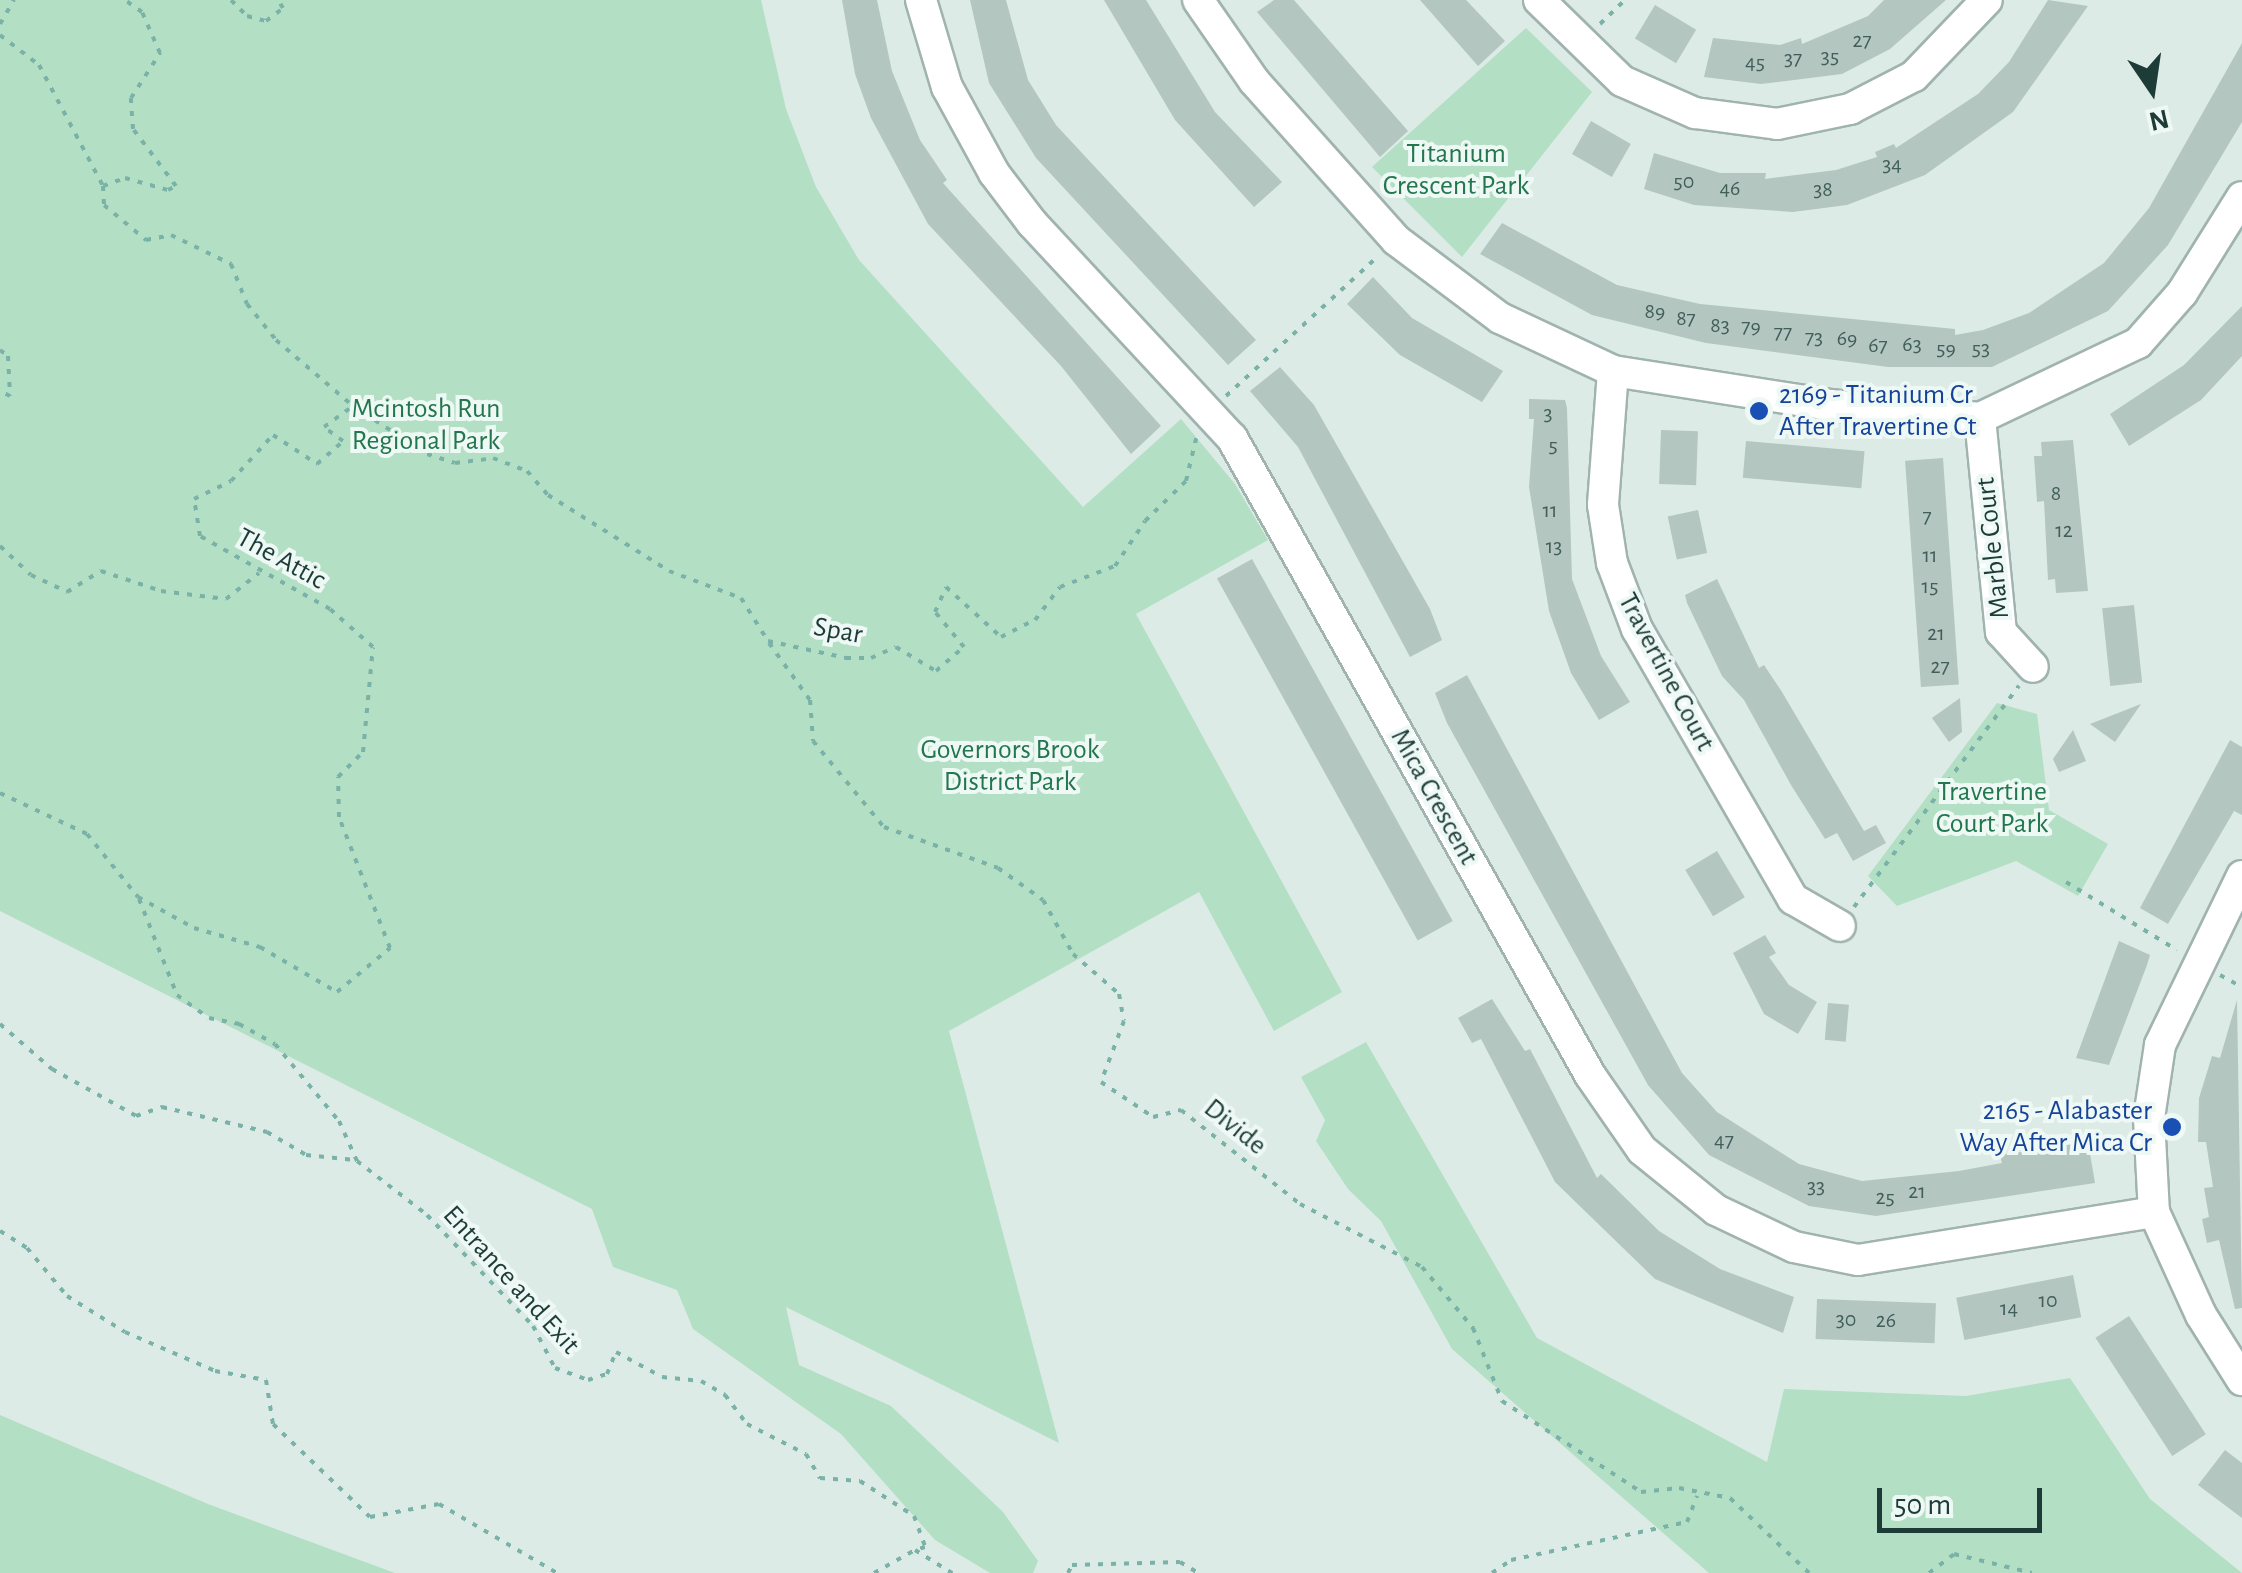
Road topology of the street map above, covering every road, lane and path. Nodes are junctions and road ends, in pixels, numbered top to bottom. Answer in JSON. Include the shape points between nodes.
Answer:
{"nodes":[{"id":1,"x":14,"y":0,"type":"edge"},
{"id":2,"x":125,"y":0,"type":"edge"},
{"id":3,"x":231,"y":0,"type":"edge"},
{"id":4,"x":278,"y":0,"type":"edge"},
{"id":5,"x":921,"y":0,"type":"edge"},
{"id":6,"x":1198,"y":0,"type":"edge"},
{"id":7,"x":1539,"y":0,"type":"edge"},
{"id":8,"x":1986,"y":0,"type":"edge"},
{"id":9,"x":0,"y":24,"type":"edge"},
{"id":10,"x":0,"y":35,"type":"edge"},
{"id":11,"x":103,"y":186,"type":"junction"},
{"id":12,"x":2242,"y":197,"type":"edge"},
{"id":13,"x":1396,"y":240,"type":"junction"},
{"id":14,"x":0,"y":350,"type":"edge"},
{"id":15,"x":1613,"y":371,"type":"junction"},
{"id":16,"x":0,"y":391,"type":"edge"},
{"id":17,"x":353,"y":406,"type":"junction"},
{"id":18,"x":1208,"y":412,"type":"junction"},
{"id":19,"x":1980,"y":418,"type":"junction"},
{"id":20,"x":0,"y":546,"type":"edge"},
{"id":21,"x":259,"y":572,"type":"junction"},
{"id":22,"x":768,"y":641,"type":"junction"},
{"id":23,"x":2033,"y":667,"type":"joint"},
{"id":24,"x":0,"y":793,"type":"edge"},
{"id":25,"x":2242,"y":876,"type":"edge"},
{"id":26,"x":2066,"y":882,"type":"dead end"},
{"id":27,"x":138,"y":896,"type":"junction"},
{"id":28,"x":1840,"y":926,"type":"joint"},
{"id":29,"x":2199,"y":963,"type":"junction"},
{"id":30,"x":2242,"y":986,"type":"edge"},
{"id":31,"x":0,"y":1024,"type":"edge"},
{"id":32,"x":357,"y":1160,"type":"junction"},
{"id":33,"x":2154,"y":1212,"type":"junction"},
{"id":34,"x":0,"y":1230,"type":"edge"},
{"id":35,"x":2242,"y":1380,"type":"edge"},
{"id":36,"x":1697,"y":1496,"type":"junction"},
{"id":37,"x":915,"y":1550,"type":"junction"},
{"id":38,"x":557,"y":1573,"type":"edge"},
{"id":39,"x":874,"y":1573,"type":"edge"},
{"id":40,"x":952,"y":1573,"type":"edge"},
{"id":41,"x":1068,"y":1573,"type":"edge"},
{"id":42,"x":1198,"y":1573,"type":"edge"},
{"id":43,"x":1492,"y":1573,"type":"edge"},
{"id":44,"x":1809,"y":1573,"type":"edge"},
{"id":45,"x":1929,"y":1573,"type":"edge"},
{"id":46,"x":2032,"y":1573,"type":"edge"}],
"edges":[{"from":1,"to":9,"type":"path"},
{"from":2,"to":11,"type":"path","via":[[142,12],[160,53],[132,98],[133,130],[176,186],[168,190],[125,178]]},
{"from":3,"to":4,"type":"path","via":[[247,16],[266,21],[283,8]]},
{"from":5,"to":18,"type":"street","name":"Mica Crescent","via":[[947,86],[994,173]]},
{"from":6,"to":13,"type":"street","via":[[1254,82]]},
{"from":7,"to":8,"type":"street","via":[[1622,81],[1695,113],[1778,124],[1850,109],[1914,76]]},
{"from":10,"to":11,"type":"path","via":[[39,65]]},
{"from":11,"to":17,"type":"path","via":[[104,205],[146,240],[171,234],[231,264],[247,304],[276,340]]},
{"from":12,"to":19,"type":"street","via":[[2182,293],[2138,343]]},
{"from":13,"to":15,"type":"street","via":[[1500,318]]},
{"from":13,"to":18,"type":"path"},
{"from":14,"to":16,"type":"path","via":[[8,356],[10,396]]},
{"from":15,"to":19,"type":"street","via":[[1830,405]]},
{"from":15,"to":28,"type":"street","name":"Travertine Court","via":[[1603,506],[1612,563],[1637,629],[1794,899]]},
{"from":17,"to":21,"type":"path","name":"The Attic","via":[[324,427],[344,441],[316,464],[273,435],[231,481],[194,499],[200,536]]},
{"from":17,"to":22,"type":"path","via":[[427,454],[456,463],[494,458],[527,471],[548,495],[669,571],[741,598]]},
{"from":18,"to":22,"type":"path","name":"Spar","via":[[1188,452],[1186,480],[1145,521],[1115,566],[1060,587],[1035,620],[1018,630],[1001,636],[988,629],[946,587],[935,612],[964,646],[936,671],[896,647],[871,658],[846,658]]},
{"from":18,"to":33,"type":"street","name":"Mica Crescent","via":[[1232,438],[1590,1075],[1642,1150],[1682,1184],[1716,1210],[1794,1248],[1858,1260]]},
{"from":19,"to":23,"type":"street","name":"Marble Court","via":[[2001,632]]},
{"from":20,"to":21,"type":"path","via":[[31,576],[67,592],[101,570],[160,591],[226,598]]},
{"from":21,"to":27,"type":"path","name":"The Attic","via":[[330,609],[373,646],[362,752],[338,777],[339,817],[390,948],[337,992],[260,947],[194,928]]},
{"from":22,"to":36,"type":"path","name":"Divide","via":[[810,700],[813,742],[884,826],[998,868],[1043,900],[1074,954],[1119,994],[1124,1021],[1100,1082],[1153,1117],[1181,1110],[1300,1204],[1422,1267],[1473,1328],[1502,1401],[1641,1492],[1679,1488]]},
{"from":23,"to":28,"type":"path"},
{"from":24,"to":27,"type":"path","name":"The Attic","via":[[87,834]]},
{"from":25,"to":29,"type":"street"},
{"from":26,"to":29,"type":"path"},
{"from":27,"to":32,"type":"path","name":"Entrance and Exit","via":[[177,995],[209,1018],[239,1024],[275,1044],[339,1121]]},
{"from":29,"to":30,"type":"path"},
{"from":29,"to":33,"type":"street","via":[[2160,1045],[2148,1118]]},
{"from":31,"to":32,"type":"path","via":[[52,1069],[136,1116],[162,1107],[266,1132],[306,1154]]},
{"from":32,"to":37,"type":"path","name":"Entrance and Exit","via":[[428,1215],[532,1326],[555,1368],[588,1380],[606,1374],[616,1352],[662,1377],[701,1381],[726,1394],[747,1424],[806,1454],[820,1478],[860,1481],[914,1516],[925,1546]]},
{"from":33,"to":35,"type":"street","via":[[2201,1315]]},
{"from":34,"to":38,"type":"path","via":[[27,1248],[67,1296],[124,1332],[215,1372],[266,1380],[273,1424],[370,1517],[439,1504]]},
{"from":36,"to":43,"type":"path","via":[[1687,1522],[1511,1560]]},
{"from":36,"to":44,"type":"path","name":"Divide","via":[[1730,1498]]},
{"from":37,"to":39,"type":"path"},
{"from":37,"to":40,"type":"path"},
{"from":41,"to":42,"type":"path","via":[[1072,1566],[1180,1562]]},
{"from":45,"to":46,"type":"path","via":[[1954,1554]]}]}
